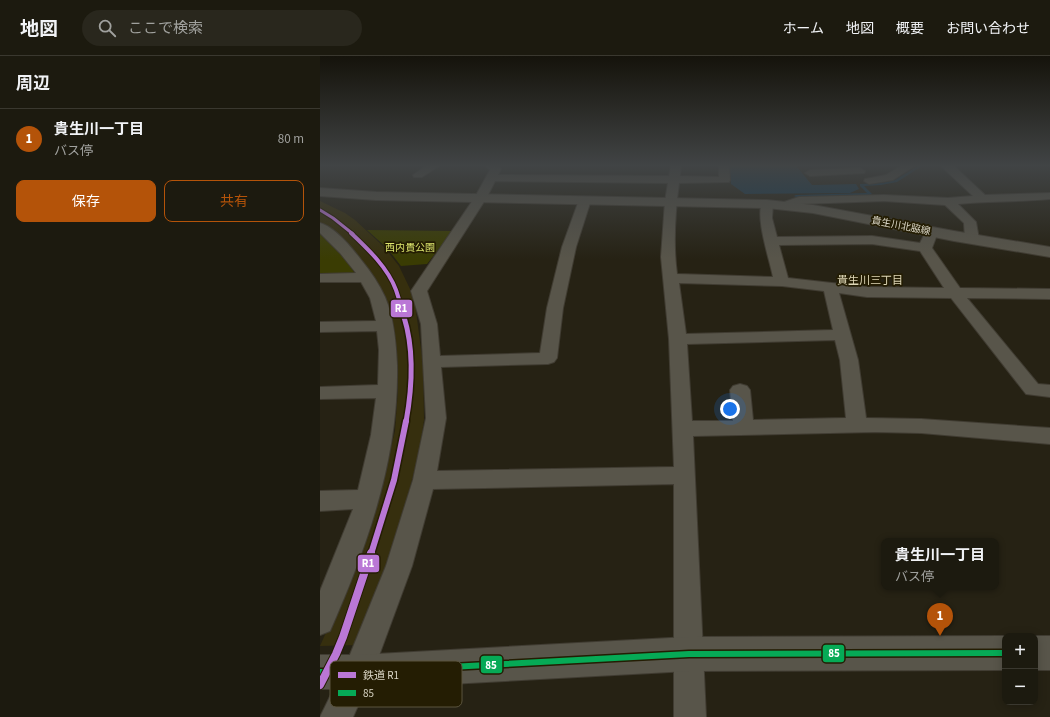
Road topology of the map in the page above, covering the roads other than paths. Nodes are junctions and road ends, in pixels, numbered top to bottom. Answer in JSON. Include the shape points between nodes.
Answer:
{"nodes":[{"id":1,"x":465,"y":197,"type":"edge"},
{"id":2,"x":481,"y":197,"type":"junction"},
{"id":3,"x":672,"y":197,"type":"edge"},
{"id":4,"x":982,"y":197,"type":"edge"},
{"id":5,"x":884,"y":198,"type":"joint"},
{"id":6,"x":586,"y":200,"type":"junction"},
{"id":7,"x":1045,"y":200,"type":"edge"},
{"id":8,"x":671,"y":201,"type":"junction"},
{"id":9,"x":948,"y":202,"type":"junction"},
{"id":10,"x":988,"y":202,"type":"junction"},
{"id":11,"x":767,"y":204,"type":"junction"},
{"id":12,"x":788,"y":205,"type":"junction"},
{"id":13,"x":320,"y":227,"type":"edge"},
{"id":14,"x":932,"y":232,"type":"junction"},
{"id":15,"x":972,"y":239,"type":"junction"},
{"id":16,"x":772,"y":241,"type":"junction"},
{"id":17,"x":925,"y":248,"type":"junction"},
{"id":18,"x":1050,"y":252,"type":"edge"},
{"id":19,"x":366,"y":277,"type":"junction"},
{"id":20,"x":320,"y":278,"type":"edge"},
{"id":21,"x":670,"y":278,"type":"junction"},
{"id":22,"x":782,"y":282,"type":"junction"},
{"id":23,"x":830,"y":287,"type":"junction"},
{"id":24,"x":955,"y":293,"type":"junction"},
{"id":25,"x":1050,"y":294,"type":"edge"},
{"id":26,"x":384,"y":326,"type":"junction"},
{"id":27,"x":320,"y":327,"type":"edge"},
{"id":28,"x":843,"y":335,"type":"junction"},
{"id":29,"x":678,"y":339,"type":"junction"},
{"id":30,"x":433,"y":362,"type":"junction"},
{"id":31,"x":740,"y":390,"type":"dead end"},
{"id":32,"x":386,"y":391,"type":"junction"},
{"id":33,"x":1050,"y":391,"type":"edge"},
{"id":34,"x":320,"y":392,"type":"edge"},
{"id":35,"x":857,"y":425,"type":"junction"},
{"id":36,"x":744,"y":427,"type":"junction"},
{"id":37,"x":682,"y":429,"type":"junction"},
{"id":38,"x":1050,"y":436,"type":"edge"},
{"id":39,"x":685,"y":475,"type":"junction"},
{"id":40,"x":424,"y":480,"type":"junction"},
{"id":41,"x":367,"y":499,"type":"junction"},
{"id":42,"x":320,"y":500,"type":"edge"},
{"id":43,"x":320,"y":620,"type":"edge"},
{"id":44,"x":1002,"y":653,"type":"edge"},
{"id":45,"x":1038,"y":653,"type":"edge"},
{"id":46,"x":1050,"y":653,"type":"edge"},
{"id":47,"x":689,"y":654,"type":"junction"},
{"id":48,"x":362,"y":661,"type":"edge"},
{"id":49,"x":462,"y":666,"type":"edge"},
{"id":50,"x":341,"y":707,"type":"edge"},
{"id":51,"x":336,"y":717,"type":"edge"},
{"id":52,"x":690,"y":717,"type":"edge"}],
"edges":[{"from":1,"to":2,"type":"main road","name":"貴生川北脇線"},
{"from":2,"to":6,"type":"main road","name":"貴生川北脇線"},
{"from":2,"to":30,"type":"street","via":[[419,291],[429,324]]},
{"from":3,"to":8,"type":"street"},
{"from":4,"to":10,"type":"street"},
{"from":5,"to":9,"type":"street"},
{"from":5,"to":12,"type":"street","via":[[799,201]]},
{"from":6,"to":8,"type":"main road","name":"貴生川北脇線"},
{"from":6,"to":30,"type":"street","via":[[569,247],[555,308],[548,358]]},
{"from":7,"to":10,"type":"street"},
{"from":8,"to":11,"type":"main road","name":"貴生川北脇線"},
{"from":8,"to":21,"type":"street","via":[[668,257]]},
{"from":9,"to":10,"type":"street"},
{"from":9,"to":15,"type":"street","via":[[970,222]]},
{"from":11,"to":12,"type":"main road","name":"貴生川北脇線"},
{"from":11,"to":16,"type":"street","via":[[766,218]]},
{"from":12,"to":14,"type":"main road","name":"貴生川北脇線"},
{"from":13,"to":19,"type":"street","via":[[353,257]]},
{"from":14,"to":15,"type":"main road","name":"貴生川北脇線"},
{"from":14,"to":17,"type":"street"},
{"from":15,"to":18,"type":"main road","name":"貴生川北脇線"},
{"from":16,"to":17,"type":"street","via":[[872,240]]},
{"from":16,"to":22,"type":"street"},
{"from":17,"to":24,"type":"street"},
{"from":19,"to":20,"type":"street"},
{"from":19,"to":26,"type":"street","via":[[378,300]]},
{"from":21,"to":22,"type":"street"},
{"from":21,"to":29,"type":"street"},
{"from":22,"to":23,"type":"street"},
{"from":23,"to":24,"type":"street","via":[[867,292]]},
{"from":23,"to":28,"type":"street"},
{"from":24,"to":25,"type":"street"},
{"from":24,"to":33,"type":"street","via":[[1033,390]]},
{"from":26,"to":27,"type":"street"},
{"from":26,"to":32,"type":"street","via":[[388,358]]},
{"from":28,"to":29,"type":"street"},
{"from":28,"to":35,"type":"street","via":[[849,360]]},
{"from":29,"to":37,"type":"street"},
{"from":30,"to":40,"type":"street","via":[[436,418]]},
{"from":31,"to":36,"type":"street"},
{"from":32,"to":34,"type":"street"},
{"from":32,"to":41,"type":"street","via":[[381,436]]},
{"from":35,"to":36,"type":"street"},
{"from":35,"to":38,"type":"street","via":[[921,426]]},
{"from":36,"to":37,"type":"street"},
{"from":37,"to":39,"type":"street"},
{"from":39,"to":40,"type":"street"},
{"from":39,"to":47,"type":"street"},
{"from":40,"to":48,"type":"street","via":[[399,566]]},
{"from":41,"to":42,"type":"street"},
{"from":41,"to":43,"type":"street","via":[[334,592]]},
{"from":44,"to":47,"type":"main road"},
{"from":45,"to":46,"type":"main road"},
{"from":47,"to":49,"type":"main road"},
{"from":47,"to":52,"type":"street"},
{"from":50,"to":51,"type":"street"}]}
